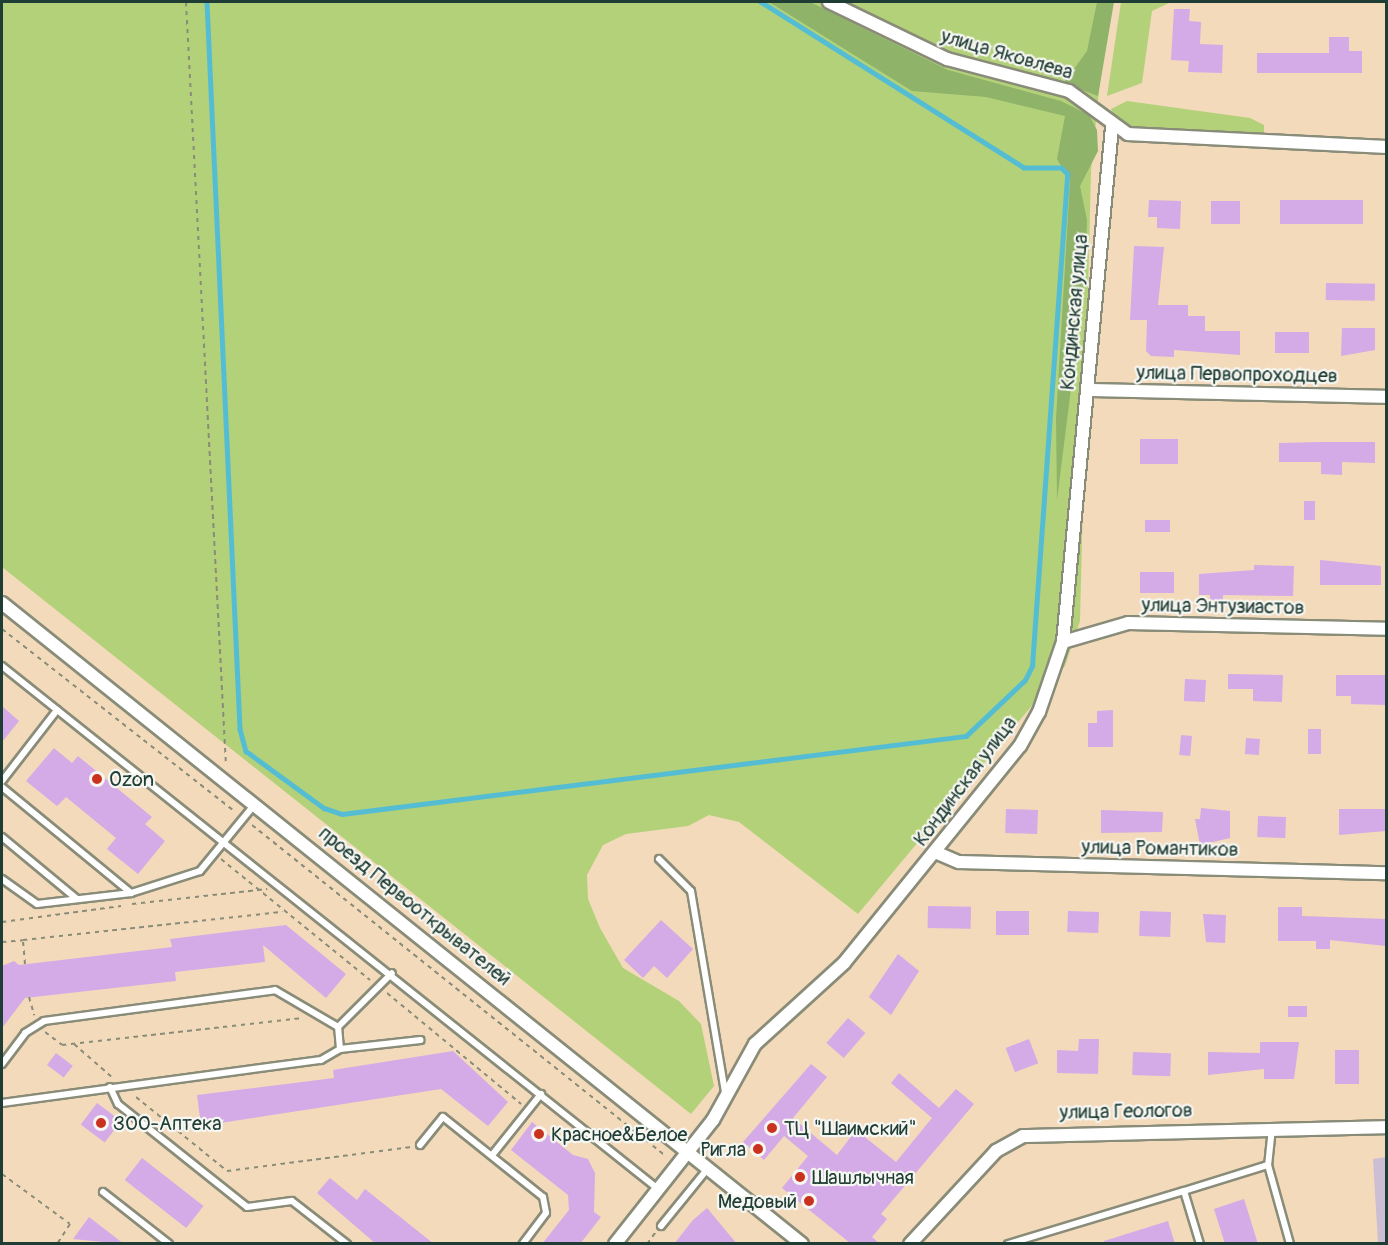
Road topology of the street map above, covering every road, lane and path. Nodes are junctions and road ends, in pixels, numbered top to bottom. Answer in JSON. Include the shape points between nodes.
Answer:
{"nodes":[{"id":1,"x":186,"y":2,"type":"edge"},
{"id":2,"x":829,"y":2,"type":"edge"},
{"id":3,"x":1112,"y":127,"type":"junction"},
{"id":4,"x":1386,"y":147,"type":"edge"},
{"id":5,"x":1087,"y":390,"type":"junction"},
{"id":6,"x":1386,"y":397,"type":"edge"},
{"id":7,"x":2,"y":603,"type":"edge"},
{"id":8,"x":2,"y":629,"type":"edge"},
{"id":9,"x":1386,"y":629,"type":"edge"},
{"id":10,"x":1063,"y":642,"type":"junction"},
{"id":11,"x":2,"y":666,"type":"edge"},
{"id":12,"x":57,"y":710,"type":"junction"},
{"id":13,"x":2,"y":781,"type":"edge"},
{"id":14,"x":227,"y":781,"type":"junction"},
{"id":15,"x":2,"y":787,"type":"edge"},
{"id":16,"x":255,"y":804,"type":"junction"},
{"id":17,"x":243,"y":819,"type":"junction"},
{"id":18,"x":2,"y":837,"type":"edge"},
{"id":19,"x":224,"y":842,"type":"junction"},
{"id":20,"x":935,"y":852,"type":"junction"},
{"id":21,"x":659,"y":859,"type":"dead end"},
{"id":22,"x":1386,"y":873,"type":"edge"},
{"id":23,"x":2,"y":879,"type":"edge"},
{"id":24,"x":131,"y":893,"type":"junction"},
{"id":25,"x":291,"y":894,"type":"junction"},
{"id":26,"x":76,"y":899,"type":"junction"},
{"id":27,"x":282,"y":912,"type":"dead end"},
{"id":28,"x":2,"y":922,"type":"edge"},
{"id":29,"x":23,"y":940,"type":"junction"},
{"id":30,"x":2,"y":942,"type":"edge"},
{"id":31,"x":25,"y":964,"type":"dead end"},
{"id":32,"x":392,"y":973,"type":"junction"},
{"id":33,"x":29,"y":997,"type":"dead end"},
{"id":34,"x":322,"y":1016,"type":"junction"},
{"id":35,"x":39,"y":1023,"type":"junction"},
{"id":36,"x":338,"y":1027,"type":"junction"},
{"id":37,"x":420,"y":1040,"type":"dead end"},
{"id":38,"x":74,"y":1044,"type":"junction"},
{"id":39,"x":340,"y":1049,"type":"junction"},
{"id":40,"x":2,"y":1064,"type":"edge"},
{"id":41,"x":121,"y":1085,"type":"junction"},
{"id":42,"x":110,"y":1087,"type":"junction"},
{"id":43,"x":725,"y":1093,"type":"junction"},
{"id":44,"x":540,"y":1094,"type":"junction"},
{"id":45,"x":2,"y":1103,"type":"edge"},
{"id":46,"x":1386,"y":1127,"type":"edge"},
{"id":47,"x":1272,"y":1128,"type":"junction"},
{"id":48,"x":420,"y":1145,"type":"joint"},
{"id":49,"x":690,"y":1150,"type":"junction"},
{"id":50,"x":493,"y":1154,"type":"junction"},
{"id":51,"x":1268,"y":1165,"type":"junction"},
{"id":52,"x":709,"y":1166,"type":"junction"},
{"id":53,"x":677,"y":1167,"type":"junction"},
{"id":54,"x":2,"y":1174,"type":"edge"},
{"id":55,"x":659,"y":1189,"type":"junction"},
{"id":56,"x":1184,"y":1191,"type":"junction"},
{"id":57,"x":103,"y":1192,"type":"dead end"},
{"id":58,"x":661,"y":1227,"type":"joint"},
{"id":59,"x":57,"y":1244,"type":"edge"},
{"id":60,"x":169,"y":1244,"type":"edge"},
{"id":61,"x":347,"y":1244,"type":"edge"},
{"id":62,"x":523,"y":1244,"type":"edge"},
{"id":63,"x":615,"y":1244,"type":"edge"},
{"id":64,"x":647,"y":1244,"type":"edge"},
{"id":65,"x":802,"y":1244,"type":"edge"},
{"id":66,"x":910,"y":1244,"type":"edge"},
{"id":67,"x":1008,"y":1244,"type":"edge"},
{"id":68,"x":1200,"y":1244,"type":"edge"},
{"id":69,"x":1290,"y":1244,"type":"edge"}],
"edges":[{"from":1,"to":14,"type":"path"},
{"from":2,"to":3,"type":"street","name":"улица Яковлева","via":[[947,58],[1069,91]]},
{"from":3,"to":4,"type":"street","name":"улица Яковлева","via":[[1153,138]]},
{"from":3,"to":5,"type":"street","name":"Кондинская улица"},
{"from":5,"to":6,"type":"street","name":"улица Первопроходцев"},
{"from":5,"to":10,"type":"street","name":"Кондинская улица"},
{"from":7,"to":14,"type":"street","name":"проезд Первооткрывателей"},
{"from":8,"to":17,"type":"path"},
{"from":9,"to":10,"type":"street","name":"улица Энтузиастов","via":[[1128,623]]},
{"from":10,"to":20,"type":"street","name":"Кондинская улица","via":[[1056,673],[1024,740]]},
{"from":11,"to":12,"type":"lane"},
{"from":12,"to":13,"type":"lane"},
{"from":12,"to":19,"type":"lane"},
{"from":14,"to":16,"type":"street","name":"проезд Первооткрывателей"},
{"from":15,"to":24,"type":"lane"},
{"from":16,"to":17,"type":"lane"},
{"from":16,"to":49,"type":"street","name":"проезд Первооткрывателей"},
{"from":17,"to":19,"type":"lane"},
{"from":17,"to":53,"type":"path"},
{"from":18,"to":26,"type":"lane"},
{"from":19,"to":24,"type":"lane","via":[[191,877]]},
{"from":19,"to":25,"type":"lane"},
{"from":20,"to":22,"type":"street","name":"улица Романтиков","via":[[958,862]]},
{"from":20,"to":43,"type":"street","name":"Кондинская улица","via":[[844,963],[755,1044]]},
{"from":21,"to":43,"type":"lane","via":[[691,891]]},
{"from":23,"to":26,"type":"lane","via":[[32,903]]},
{"from":24,"to":26,"type":"lane"},
{"from":25,"to":28,"type":"path","via":[[266,889]]},
{"from":25,"to":32,"type":"lane"},
{"from":27,"to":29,"type":"path"},
{"from":29,"to":30,"type":"path"},
{"from":29,"to":31,"type":"path"},
{"from":32,"to":36,"type":"lane"},
{"from":32,"to":44,"type":"lane"},
{"from":33,"to":35,"type":"path"},
{"from":34,"to":35,"type":"lane","via":[[275,990]]},
{"from":34,"to":36,"type":"lane"},
{"from":34,"to":38,"type":"path"},
{"from":35,"to":38,"type":"path","via":[[55,1043]]},
{"from":35,"to":40,"type":"lane"},
{"from":36,"to":39,"type":"lane"},
{"from":37,"to":39,"type":"lane"},
{"from":38,"to":41,"type":"path"},
{"from":39,"to":41,"type":"lane","via":[[321,1060]]},
{"from":41,"to":42,"type":"lane"},
{"from":41,"to":48,"type":"path","via":[[227,1171]]},
{"from":42,"to":45,"type":"lane"},
{"from":42,"to":61,"type":"lane","via":[[118,1104],[247,1207],[292,1201]]},
{"from":43,"to":49,"type":"street","name":"Кондинская улица"},
{"from":44,"to":50,"type":"lane"},
{"from":44,"to":55,"type":"lane"},
{"from":46,"to":47,"type":"street","name":"улица Геологов"},
{"from":47,"to":51,"type":"lane"},
{"from":47,"to":66,"type":"street","name":"улица Геологов","via":[[1023,1136],[996,1151]]},
{"from":48,"to":50,"type":"lane","via":[[443,1117]]},
{"from":49,"to":52,"type":"street","name":"проезд Первооткрывателей"},
{"from":49,"to":53,"type":"street","name":"Кондинская улица"},
{"from":50,"to":62,"type":"lane","via":[[547,1204]]},
{"from":51,"to":56,"type":"lane"},
{"from":51,"to":69,"type":"lane"},
{"from":52,"to":58,"type":"lane"},
{"from":52,"to":65,"type":"street","name":"проезд Первооткрывателей"},
{"from":53,"to":55,"type":"street","name":"Кондинская улица"},
{"from":54,"to":59,"type":"path","via":[[70,1224]]},
{"from":55,"to":63,"type":"street","name":"Кондинская улица"},
{"from":56,"to":67,"type":"lane"},
{"from":56,"to":68,"type":"lane"},
{"from":57,"to":60,"type":"lane"},
{"from":58,"to":64,"type":"path"}]}
